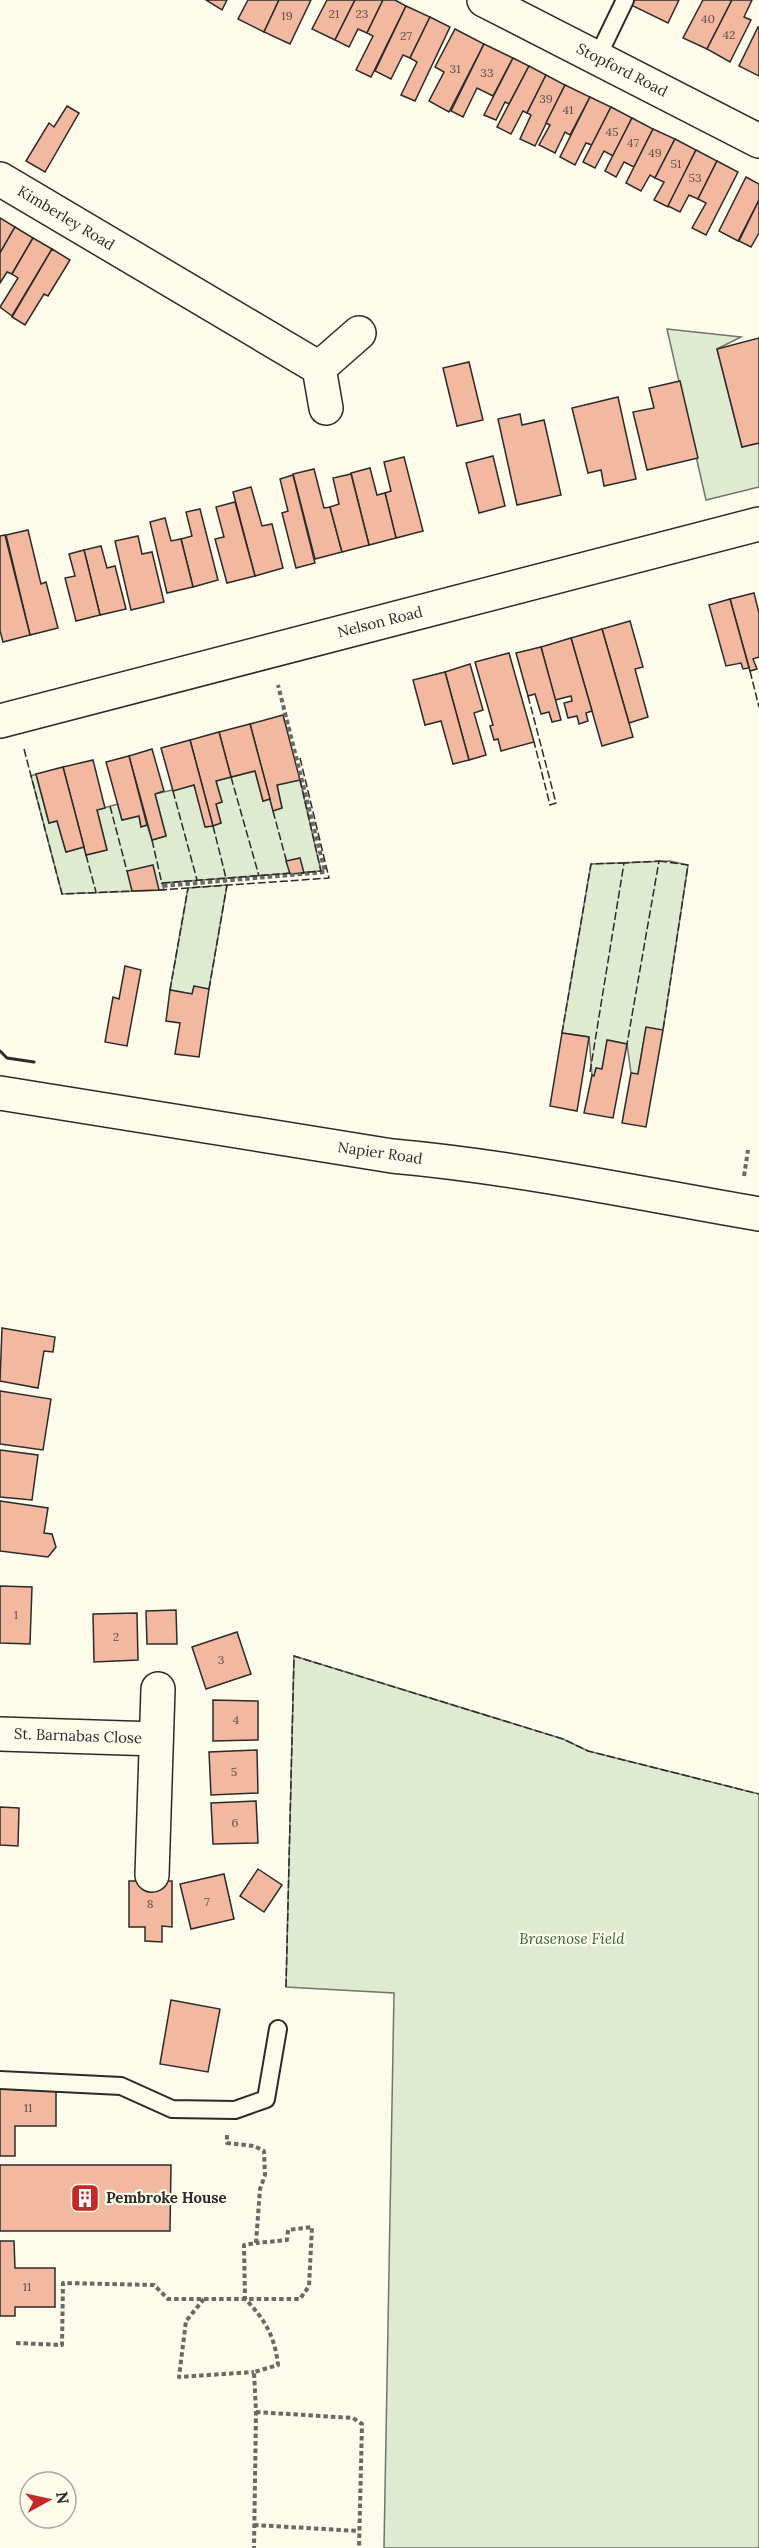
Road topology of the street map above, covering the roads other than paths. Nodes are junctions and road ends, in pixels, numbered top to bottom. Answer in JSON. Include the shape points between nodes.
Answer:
{"nodes":[{"id":1,"x":484,"y":0,"type":"edge"},
{"id":2,"x":625,"y":0,"type":"edge"},
{"id":3,"x":597,"y":58,"type":"junction"},
{"id":4,"x":759,"y":141,"type":"edge"},
{"id":5,"x":0,"y":179,"type":"edge"},
{"id":6,"x":359,"y":333,"type":"dead end"},
{"id":7,"x":319,"y":368,"type":"junction"},
{"id":8,"x":326,"y":408,"type":"dead end"},
{"id":9,"x":759,"y":524,"type":"edge"},
{"id":10,"x":0,"y":720,"type":"edge"},
{"id":11,"x":0,"y":1093,"type":"edge"},
{"id":12,"x":759,"y":1214,"type":"edge"},
{"id":13,"x":158,"y":1689,"type":"dead end"},
{"id":14,"x":0,"y":1734,"type":"edge"},
{"id":15,"x":156,"y":1739,"type":"junction"},
{"id":16,"x":152,"y":1875,"type":"dead end"},
{"id":17,"x":278,"y":2029,"type":"dead end"},
{"id":18,"x":0,"y":2080,"type":"edge"}],
"edges":[{"from":1,"to":3,"type":"street","name":"Stopford Road"},
{"from":2,"to":3,"type":"lane"},
{"from":3,"to":4,"type":"street","name":"Stopford Road"},
{"from":5,"to":7,"type":"street","name":"Kimberley Road"},
{"from":6,"to":7,"type":"street"},
{"from":7,"to":8,"type":"street"},
{"from":9,"to":10,"type":"street","name":"Nelson Road"},
{"from":11,"to":12,"type":"street","name":"Napier Road"},
{"from":13,"to":15,"type":"street","name":"St. Barnabas Close"},
{"from":14,"to":15,"type":"street","name":"St. Barnabas Close"},
{"from":15,"to":16,"type":"street","name":"St. Barnabas Close"},
{"from":17,"to":18,"type":"lane","via":[[266,2099],[235,2110],[172,2109],[121,2086]]}]}
